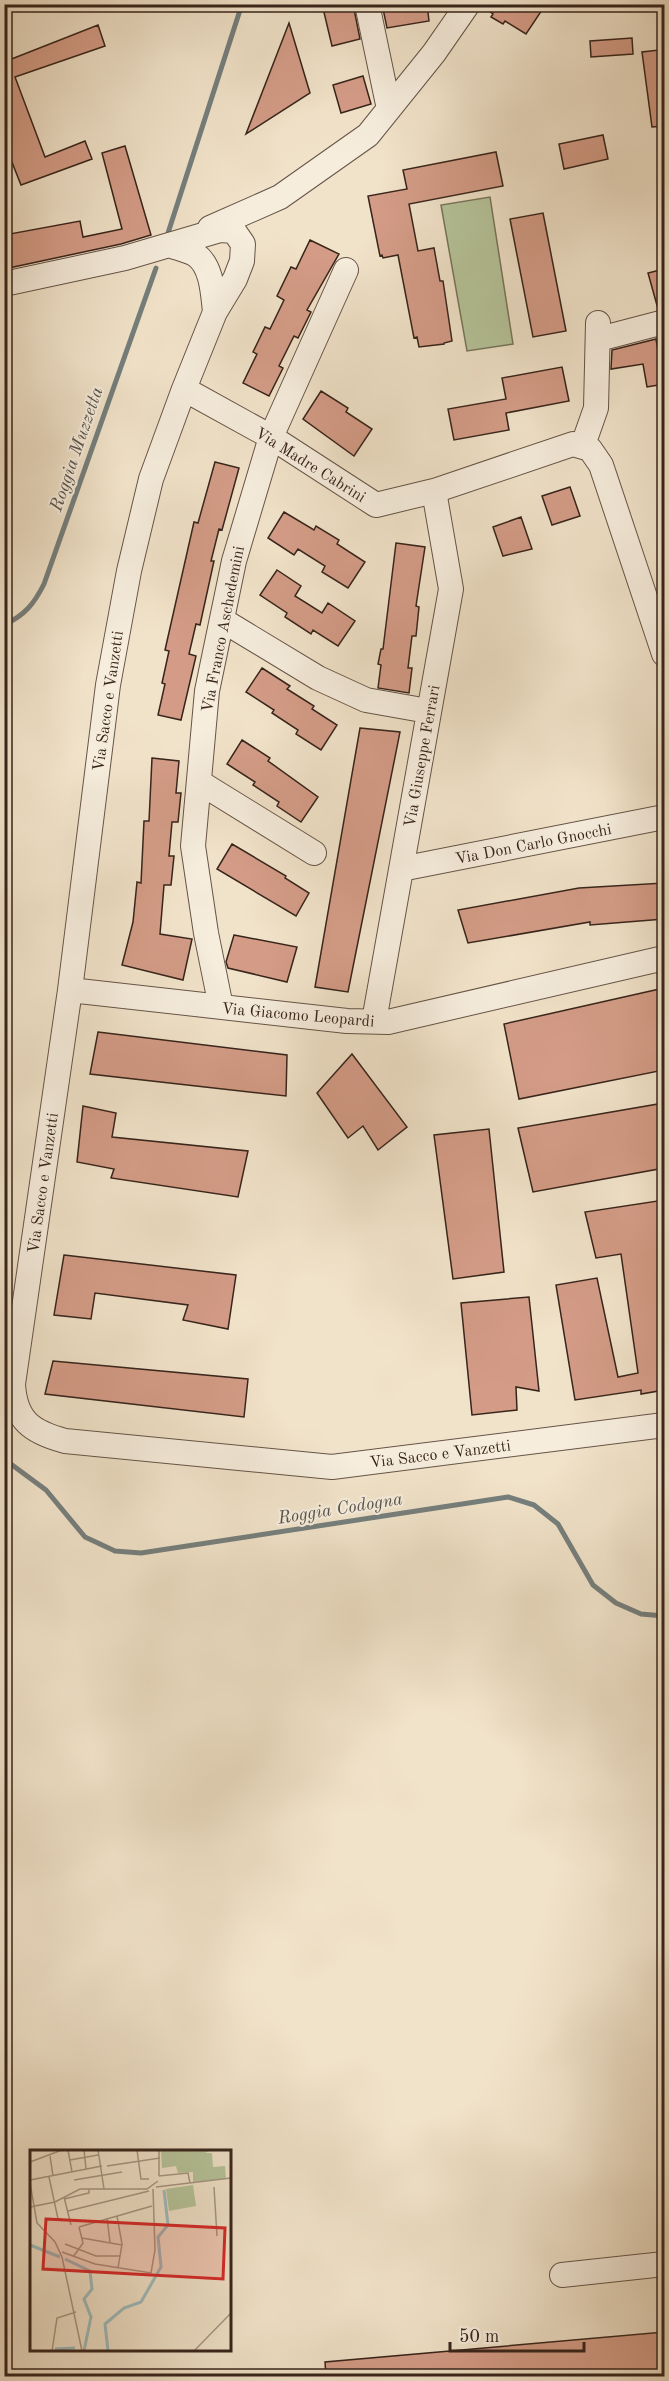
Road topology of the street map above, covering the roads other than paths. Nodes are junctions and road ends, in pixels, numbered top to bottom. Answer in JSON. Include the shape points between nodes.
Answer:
{"nodes":[{"id":1,"x":367,"y":4,"type":"edge"},
{"id":2,"x":468,"y":4,"type":"edge"},
{"id":3,"x":448,"y":16,"type":"edge"},
{"id":4,"x":389,"y":110,"type":"junction"},
{"id":5,"x":280,"y":197,"type":"junction"},
{"id":6,"x":179,"y":241,"type":"junction"},
{"id":7,"x":243,"y":244,"type":"junction"},
{"id":8,"x":346,"y":270,"type":"dead end"},
{"id":9,"x":4,"y":284,"type":"edge"},
{"id":10,"x":214,"y":302,"type":"junction"},
{"id":11,"x":664,"y":322,"type":"edge"},
{"id":12,"x":184,"y":389,"type":"junction"},
{"id":13,"x":271,"y":437,"type":"junction"},
{"id":14,"x":583,"y":445,"type":"junction"},
{"id":15,"x":434,"y":491,"type":"junction"},
{"id":16,"x":222,"y":620,"type":"junction"},
{"id":17,"x":664,"y":654,"type":"edge"},
{"id":18,"x":428,"y":711,"type":"junction"},
{"id":19,"x":199,"y":782,"type":"junction"},
{"id":20,"x":664,"y":817,"type":"edge"},
{"id":21,"x":314,"y":853,"type":"dead end"},
{"id":22,"x":401,"y":869,"type":"junction"},
{"id":23,"x":664,"y":958,"type":"edge"},
{"id":24,"x":70,"y":990,"type":"junction"},
{"id":25,"x":221,"y":1007,"type":"junction"},
{"id":26,"x":374,"y":1021,"type":"junction"},
{"id":27,"x":664,"y":1425,"type":"edge"},
{"id":28,"x":664,"y":2264,"type":"edge"},
{"id":29,"x":562,"y":2275,"type":"dead end"}],
"edges":[{"from":1,"to":4,"type":"street"},
{"from":2,"to":3,"type":"street"},
{"from":3,"to":4,"type":"street","via":[[434,53]]},
{"from":4,"to":5,"type":"street","via":[[368,135]]},
{"from":5,"to":6,"type":"street"},
{"from":5,"to":7,"type":"street"},
{"from":6,"to":7,"type":"street","via":[[227,229],[234,231]]},
{"from":6,"to":9,"type":"street","via":[[125,258]]},
{"from":6,"to":10,"type":"street","via":[[202,260]]},
{"from":7,"to":10,"type":"street","name":"Via Sacco e Vanzetti","via":[[243,261],[235,279]]},
{"from":8,"to":13,"type":"street","name":"Via Franco Aschedemini"},
{"from":10,"to":12,"type":"street","name":"Via Sacco e Vanzetti"},
{"from":11,"to":14,"type":"street","via":[[598,331],[596,408]]},
{"from":12,"to":13,"type":"street","name":"Via Madre Cabrini"},
{"from":12,"to":24,"type":"street","name":"Via Sacco e Vanzetti","via":[[151,479],[129,571],[108,685]]},
{"from":13,"to":15,"type":"street","name":"Via Madre Cabrini","via":[[376,505]]},
{"from":13,"to":16,"type":"street","name":"Via Franco Aschedemini","via":[[234,561]]},
{"from":14,"to":15,"type":"street","name":"Via Madre Cabrini","via":[[563,447]]},
{"from":14,"to":17,"type":"street","via":[[596,454],[601,465]]},
{"from":15,"to":18,"type":"street","name":"Via Giuseppe Ferrari","via":[[451,589]]},
{"from":16,"to":18,"type":"street","via":[[318,678],[366,700]]},
{"from":16,"to":19,"type":"street","name":"Via Franco Aschedemini","via":[[207,691]]},
{"from":18,"to":22,"type":"street","name":"Via Giuseppe Ferrari"},
{"from":19,"to":21,"type":"street"},
{"from":19,"to":25,"type":"street","name":"Via Franco Aschedemini","via":[[193,846]]},
{"from":20,"to":22,"type":"street","name":"Via Don Carlo Gnocchi"},
{"from":22,"to":26,"type":"street","name":"Via Giuseppe Ferrari"},
{"from":23,"to":26,"type":"street","name":"Via Giacomo Leopardi","via":[[388,1022]]},
{"from":24,"to":25,"type":"street","name":"Via Giacomo Leopardi"},
{"from":24,"to":27,"type":"street","name":"Via Sacco e Vanzetti","via":[[13,1384],[14,1400],[28,1425],[65,1441],[332,1467]]},
{"from":25,"to":26,"type":"street","name":"Via Giacomo Leopardi"},
{"from":28,"to":29,"type":"street"}]}
